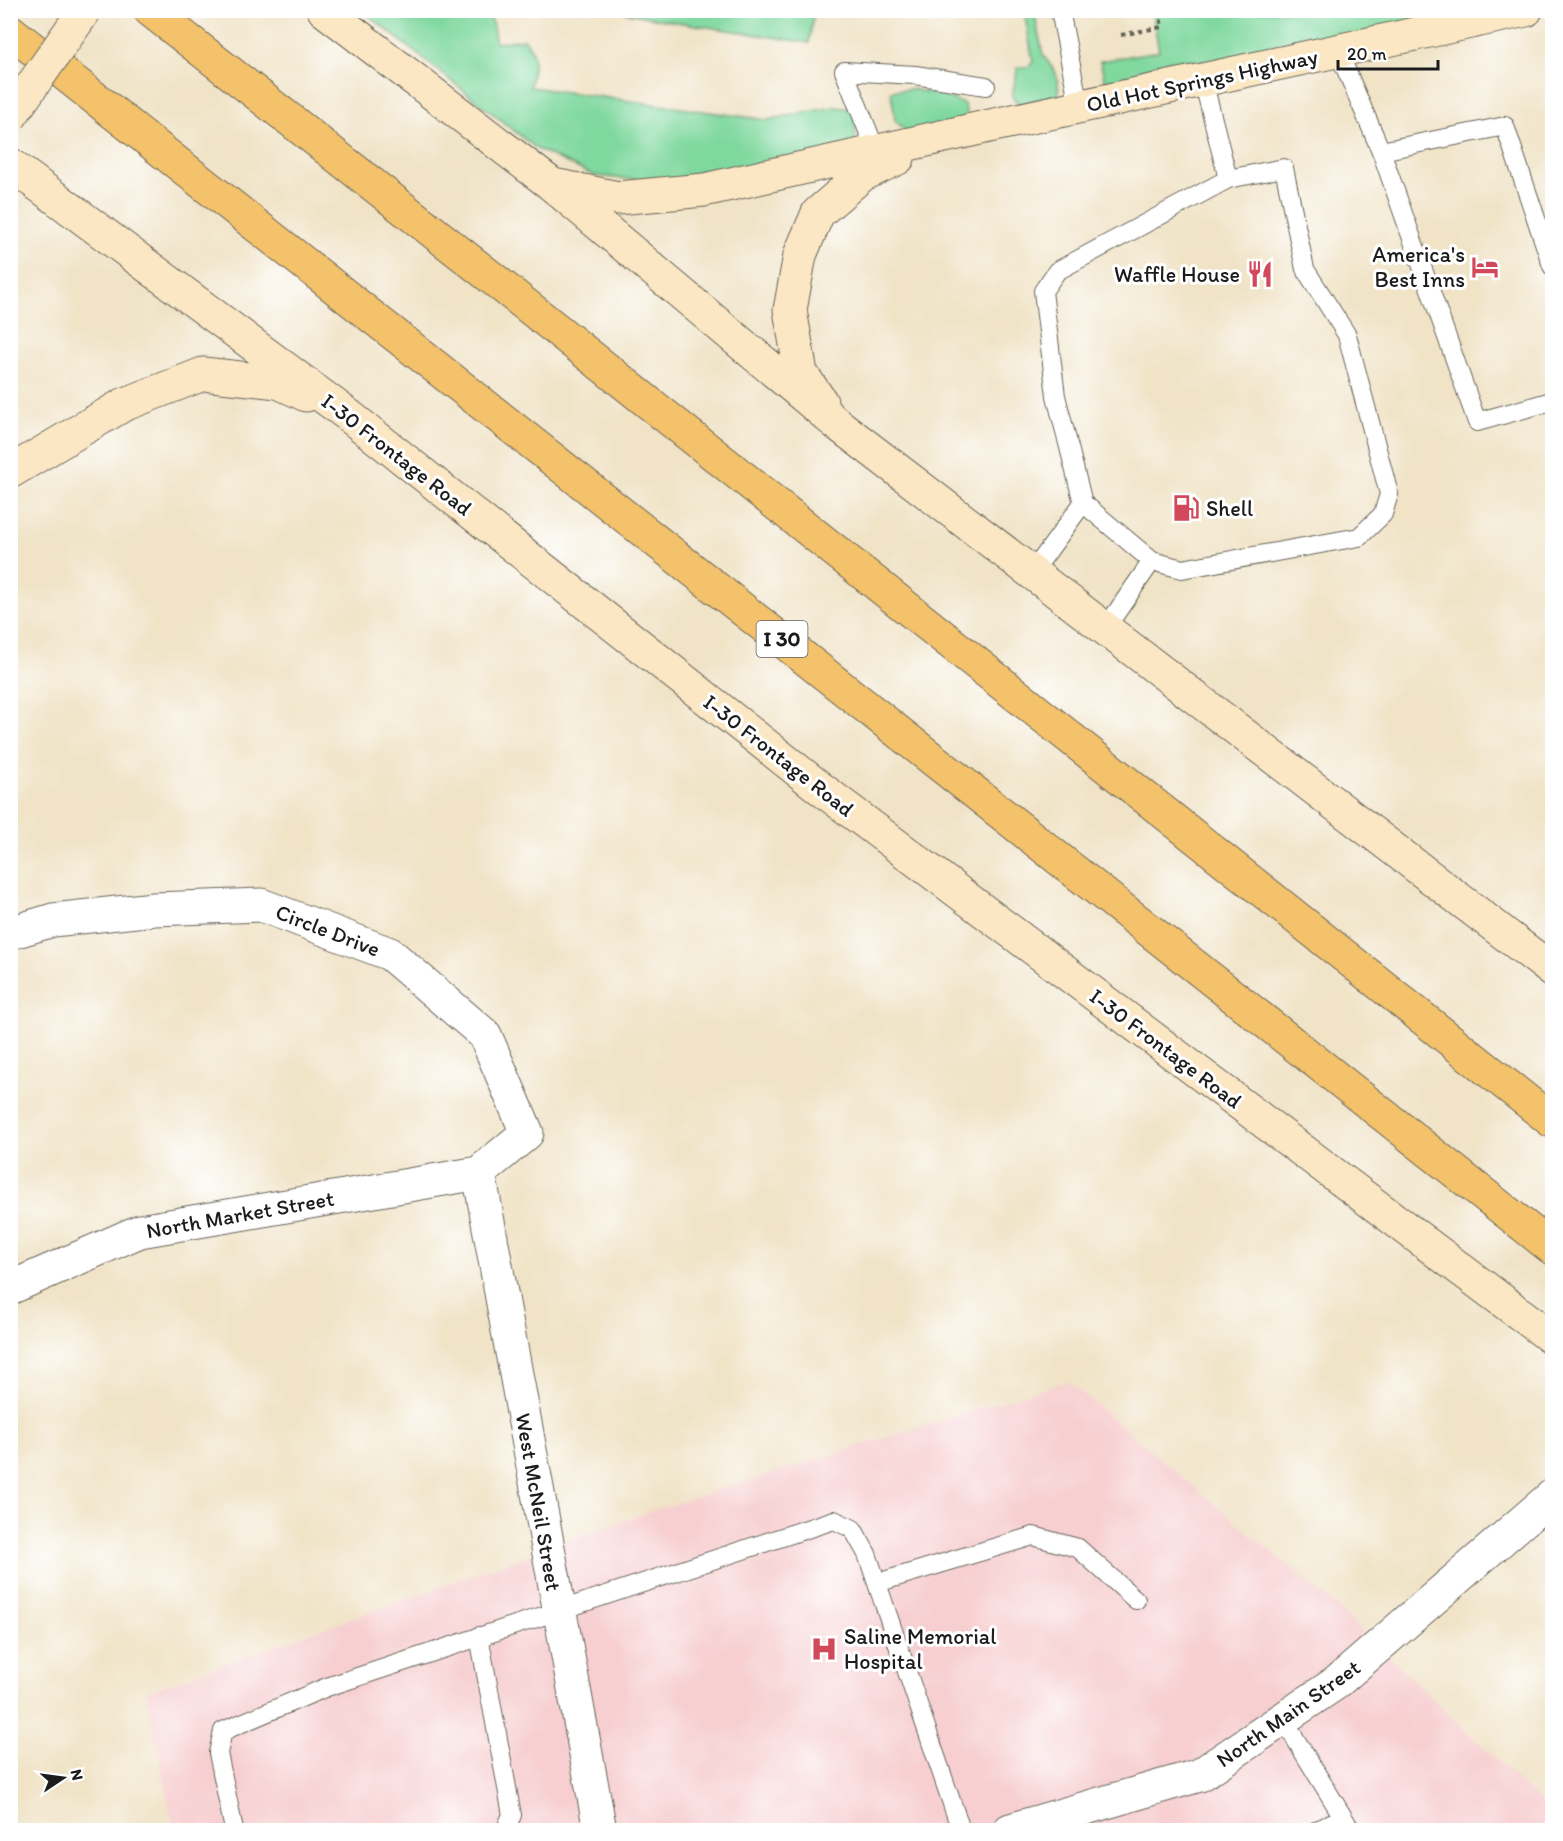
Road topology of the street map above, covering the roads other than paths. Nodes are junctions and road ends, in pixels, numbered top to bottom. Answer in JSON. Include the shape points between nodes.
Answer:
{"nodes":[{"id":1,"x":85,"y":10,"type":"edge"},
{"id":2,"x":150,"y":10,"type":"edge"},
{"id":3,"x":324,"y":10,"type":"edge"},
{"id":4,"x":1060,"y":10,"type":"edge"},
{"id":5,"x":1526,"y":10,"type":"edge"},
{"id":6,"x":1472,"y":16,"type":"edge"},
{"id":7,"x":10,"y":31,"type":"edge"},
{"id":8,"x":1338,"y":51,"type":"junction"},
{"id":9,"x":1203,"y":80,"type":"junction"},
{"id":10,"x":986,"y":86,"type":"dead end"},
{"id":11,"x":1079,"y":106,"type":"junction"},
{"id":12,"x":10,"y":117,"type":"edge"},
{"id":13,"x":949,"y":135,"type":"junction"},
{"id":14,"x":876,"y":151,"type":"junction"},
{"id":15,"x":1381,"y":151,"type":"junction"},
{"id":16,"x":10,"y":164,"type":"edge"},
{"id":17,"x":1228,"y":179,"type":"junction"},
{"id":18,"x":551,"y":184,"type":"junction"},
{"id":19,"x":1552,"y":266,"type":"edge"},
{"id":20,"x":1552,"y":401,"type":"edge"},
{"id":21,"x":348,"y":415,"type":"junction"},
{"id":22,"x":836,"y":423,"type":"junction"},
{"id":23,"x":10,"y":472,"type":"edge"},
{"id":24,"x":1083,"y":503,"type":"junction"},
{"id":25,"x":1152,"y":561,"type":"junction"},
{"id":26,"x":1032,"y":573,"type":"junction"},
{"id":27,"x":1105,"y":629,"type":"junction"},
{"id":28,"x":10,"y":933,"type":"edge"},
{"id":29,"x":1552,"y":970,"type":"edge"},
{"id":30,"x":1552,"y":1121,"type":"edge"},
{"id":31,"x":479,"y":1173,"type":"junction"},
{"id":32,"x":1552,"y":1248,"type":"edge"},
{"id":33,"x":10,"y":1288,"type":"edge"},
{"id":34,"x":1552,"y":1338,"type":"edge"},
{"id":35,"x":1552,"y":1496,"type":"edge"},
{"id":36,"x":877,"y":1583,"type":"junction"},
{"id":37,"x":1136,"y":1600,"type":"dead end"},
{"id":38,"x":558,"y":1609,"type":"junction"},
{"id":39,"x":479,"y":1636,"type":"junction"},
{"id":40,"x":1283,"y":1719,"type":"junction"},
{"id":41,"x":1347,"y":1824,"type":"edge"},
{"id":42,"x":234,"y":1830,"type":"edge"},
{"id":43,"x":505,"y":1830,"type":"edge"},
{"id":44,"x":600,"y":1830,"type":"edge"},
{"id":45,"x":961,"y":1830,"type":"edge"},
{"id":46,"x":1010,"y":1830,"type":"edge"},
{"id":47,"x":1317,"y":1830,"type":"edge"}],
"edges":[{"from":1,"to":12,"type":"main road","bridge":true},
{"from":2,"to":30,"type":"highway","via":[[502,285]]},
{"from":3,"to":18,"type":"main road"},
{"from":4,"to":11,"type":"lane"},
{"from":5,"to":6,"type":"main road","name":"Old Hot Springs Highway"},
{"from":6,"to":8,"type":"main road","name":"Old Hot Springs Highway"},
{"from":7,"to":32,"type":"highway","number":"I 30"},
{"from":8,"to":9,"type":"main road","name":"Old Hot Springs Highway"},
{"from":8,"to":15,"type":"lane"},
{"from":9,"to":11,"type":"main road","name":"Old Hot Springs Highway"},
{"from":9,"to":17,"type":"lane"},
{"from":10,"to":14,"type":"lane","via":[[915,75],[844,71]]},
{"from":11,"to":13,"type":"main road","name":"Old Hot Springs Highway"},
{"from":13,"to":14,"type":"main road","name":"Old Hot Springs Highway"},
{"from":13,"to":22,"type":"main road","name":"Old Hot Springs Highway","via":[[862,175],[818,213],[800,255],[790,310],[801,373]]},
{"from":14,"to":18,"type":"main road","name":"Old Hot Springs Highway","via":[[704,190],[618,198]]},
{"from":15,"to":19,"type":"lane","via":[[1505,126]]},
{"from":15,"to":20,"type":"lane","via":[[1477,422]]},
{"from":16,"to":21,"type":"main road","name":"I-30 Frontage Road"},
{"from":17,"to":24,"type":"lane","via":[[1057,271],[1043,291],[1056,396]]},
{"from":17,"to":25,"type":"lane","via":[[1284,168],[1305,269],[1347,335],[1389,494],[1383,514],[1359,537],[1182,569]]},
{"from":18,"to":22,"type":"main road"},
{"from":21,"to":23,"type":"main road","via":[[278,382],[203,374],[123,405]]},
{"from":21,"to":34,"type":"main road","name":"I-30 Frontage Road","via":[[820,788]]},
{"from":22,"to":26,"type":"main road"},
{"from":24,"to":25,"type":"lane"},
{"from":24,"to":26,"type":"lane"},
{"from":25,"to":27,"type":"lane"},
{"from":26,"to":27,"type":"main road"},
{"from":27,"to":29,"type":"main road"},
{"from":28,"to":31,"type":"street","name":"Circle Drive","via":[[53,920],[154,909],[261,905],[390,954],[484,1035],[527,1133]]},
{"from":31,"to":33,"type":"street","name":"North Market Street","via":[[140,1231]]},
{"from":31,"to":38,"type":"street","name":"West McNeil Street"},
{"from":35,"to":40,"type":"street","name":"North Main Street","via":[[1336,1683]]},
{"from":36,"to":37,"type":"lane","via":[[1033,1536],[1078,1548]]},
{"from":36,"to":38,"type":"lane","via":[[853,1528],[834,1520]]},
{"from":36,"to":45,"type":"lane"},
{"from":38,"to":39,"type":"lane"},
{"from":38,"to":44,"type":"street","name":"West McNeil Street"},
{"from":39,"to":42,"type":"lane","via":[[327,1687],[224,1731],[218,1753]]},
{"from":39,"to":43,"type":"lane","via":[[512,1815]]},
{"from":40,"to":41,"type":"lane"},
{"from":40,"to":46,"type":"street","name":"North Main Street","via":[[1200,1775]]},
{"from":41,"to":47,"type":"lane"}]}
